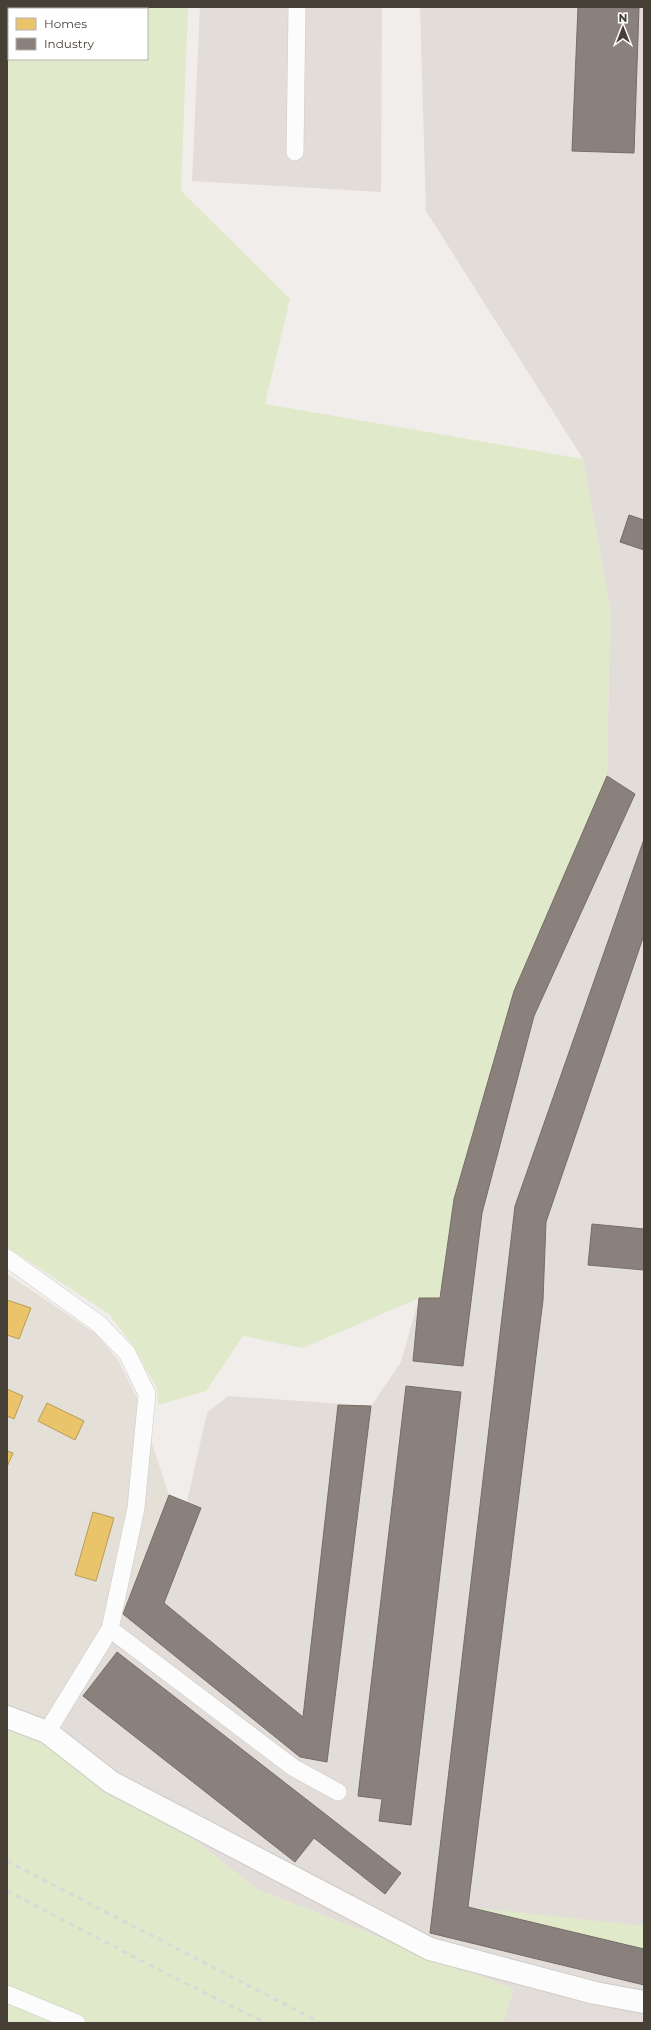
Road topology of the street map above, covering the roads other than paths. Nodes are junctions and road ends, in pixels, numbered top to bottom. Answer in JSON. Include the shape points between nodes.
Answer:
{"nodes":[{"id":1,"x":297,"y":7,"type":"edge"},
{"id":2,"x":295,"y":152,"type":"dead end"},
{"id":3,"x":7,"y":1258,"type":"edge"},
{"id":4,"x":110,"y":1629,"type":"junction"},
{"id":5,"x":7,"y":1717,"type":"edge"},
{"id":6,"x":47,"y":1732,"type":"junction"},
{"id":7,"x":338,"y":1792,"type":"dead end"},
{"id":8,"x":7,"y":1994,"type":"edge"},
{"id":9,"x":644,"y":2002,"type":"edge"},
{"id":10,"x":76,"y":2023,"type":"edge"}],
"edges":[{"from":1,"to":2,"type":"lane"},
{"from":3,"to":4,"type":"lane","via":[[99,1324],[127,1353],[147,1394],[136,1508]]},
{"from":4,"to":6,"type":"lane"},
{"from":4,"to":7,"type":"lane","via":[[294,1768]]},
{"from":5,"to":6,"type":"street"},
{"from":6,"to":9,"type":"street","via":[[111,1782],[430,1949],[595,1993]]},
{"from":8,"to":10,"type":"lane"}]}
